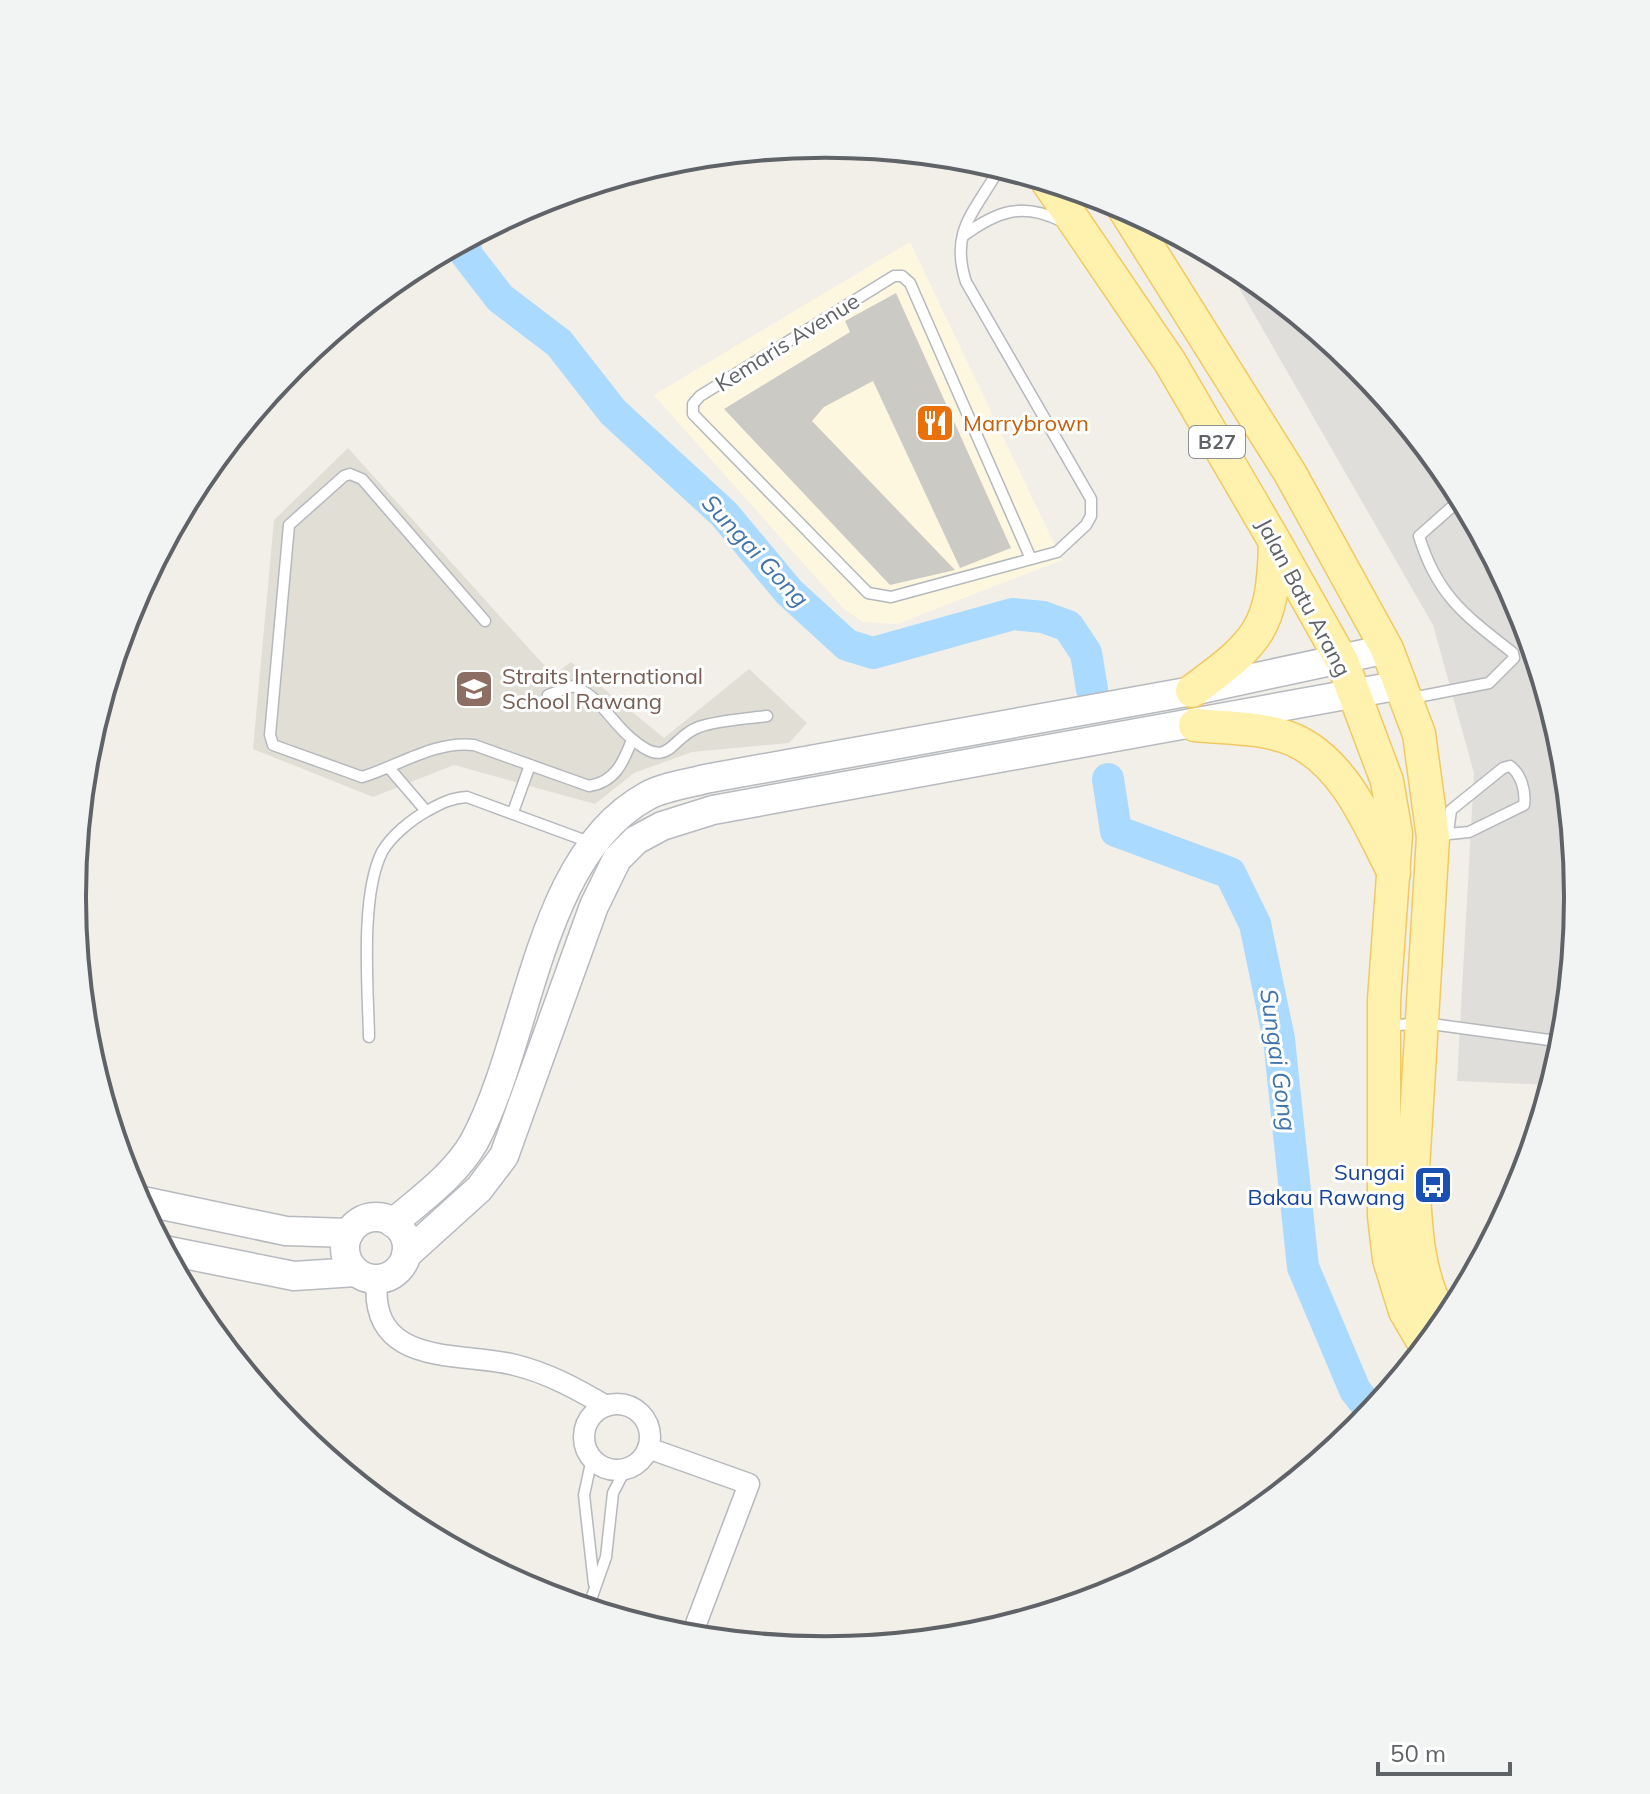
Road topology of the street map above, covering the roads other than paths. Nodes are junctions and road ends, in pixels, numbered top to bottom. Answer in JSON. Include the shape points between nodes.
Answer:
{"nodes":[{"id":1,"x":994,"y":178,"type":"edge"},
{"id":2,"x":1057,"y":195,"type":"edge"},
{"id":3,"x":1135,"y":226,"type":"edge"},
{"id":4,"x":1081,"y":230,"type":"junction"},
{"id":5,"x":962,"y":237,"type":"junction"},
{"id":6,"x":1452,"y":507,"type":"edge"},
{"id":7,"x":1275,"y":542,"type":"junction"},
{"id":8,"x":1031,"y":559,"type":"junction"},
{"id":9,"x":485,"y":621,"type":"dead end"},
{"id":10,"x":1387,"y":649,"type":"junction"},
{"id":11,"x":1342,"y":661,"type":"junction"},
{"id":12,"x":1192,"y":691,"type":"junction"},
{"id":13,"x":1404,"y":692,"type":"junction"},
{"id":14,"x":548,"y":695,"type":"dead end"},
{"id":15,"x":1355,"y":696,"type":"junction"},
{"id":16,"x":767,"y":716,"type":"dead end"},
{"id":17,"x":1195,"y":725,"type":"junction"},
{"id":18,"x":632,"y":740,"type":"junction"},
{"id":19,"x":530,"y":765,"type":"junction"},
{"id":20,"x":390,"y":769,"type":"junction"},
{"id":21,"x":426,"y":811,"type":"junction"},
{"id":22,"x":513,"y":812,"type":"junction"},
{"id":23,"x":1440,"y":835,"type":"junction"},
{"id":24,"x":591,"y":843,"type":"junction"},
{"id":25,"x":617,"y":859,"type":"junction"},
{"id":26,"x":1395,"y":875,"type":"junction"},
{"id":27,"x":1424,"y":1023,"type":"junction"},
{"id":28,"x":1384,"y":1026,"type":"junction"},
{"id":29,"x":369,"y":1037,"type":"dead end"},
{"id":30,"x":1550,"y":1040,"type":"edge"},
{"id":31,"x":152,"y":1203,"type":"edge"},
{"id":32,"x":393,"y":1223,"type":"junction"},
{"id":33,"x":349,"y":1233,"type":"junction"},
{"id":34,"x":178,"y":1253,"type":"edge"},
{"id":35,"x":406,"y":1255,"type":"junction"},
{"id":36,"x":366,"y":1276,"type":"junction"},
{"id":37,"x":1439,"y":1308,"type":"edge"},
{"id":38,"x":1419,"y":1335,"type":"edge"},
{"id":39,"x":564,"y":1383,"type":"junction"},
{"id":40,"x":606,"y":1406,"type":"junction"},
{"id":41,"x":585,"y":1428,"type":"junction"},
{"id":42,"x":648,"y":1448,"type":"junction"},
{"id":43,"x":592,"y":1458,"type":"junction"},
{"id":44,"x":626,"y":1468,"type":"junction"},
{"id":45,"x":594,"y":1594,"type":"junction"},
{"id":46,"x":592,"y":1599,"type":"edge"},
{"id":47,"x":696,"y":1624,"type":"edge"}],
"edges":[{"from":1,"to":5,"type":"lane"},
{"from":2,"to":4,"type":"main road","name":"Jalan Batu Arang","number":"B27"},
{"from":3,"to":10,"type":"main road","name":"Jalan Batu Arang","number":"B27","via":[[1290,473]]},
{"from":4,"to":5,"type":"lane","via":[[1038,210],[1010,211],[982,221]]},
{"from":4,"to":7,"type":"main road","name":"Jalan Batu Arang","number":"B27","via":[[1170,362]]},
{"from":5,"to":8,"type":"lane","name":"Kemaris Avenue","via":[[958,256],[966,282],[1091,499],[1086,525],[1057,552]]},
{"from":6,"to":13,"type":"lane","via":[[1419,536],[1428,566],[1467,619],[1514,658],[1489,683]]},
{"from":7,"to":11,"type":"main road","name":"Jalan Batu Arang","number":"B27"},
{"from":7,"to":12,"type":"main road","via":[[1274,593],[1261,630]]},
{"from":8,"to":8,"type":"lane","name":"Kemaris Avenue","via":[[891,597],[868,593],[693,414],[693,404],[894,276],[902,276],[910,283]]},
{"from":9,"to":20,"type":"lane","via":[[357,476],[344,476],[289,525],[273,745],[354,777]]},
{"from":10,"to":11,"type":"street"},
{"from":10,"to":13,"type":"main road","name":"Jalan Batu Arang","number":"B27"},
{"from":11,"to":12,"type":"street"},
{"from":11,"to":15,"type":"main road","name":"Jalan Batu Arang","number":"B27"},
{"from":12,"to":24,"type":"street","via":[[705,779],[648,795]]},
{"from":13,"to":15,"type":"street"},
{"from":13,"to":23,"type":"main road","name":"Jalan Batu Arang","number":"B27","via":[[1419,734]]},
{"from":14,"to":18,"type":"lane","via":[[573,686],[592,694]]},
{"from":15,"to":17,"type":"street"},
{"from":15,"to":26,"type":"main road","name":"Jalan Batu Arang","number":"B27","via":[[1387,781],[1396,834]]},
{"from":16,"to":18,"type":"lane","via":[[697,727],[669,752],[655,754]]},
{"from":17,"to":25,"type":"street","via":[[713,810],[662,826],[636,840]]},
{"from":17,"to":26,"type":"main road","via":[[1294,740],[1335,770]]},
{"from":18,"to":19,"type":"lane","via":[[623,765],[603,784],[589,786]]},
{"from":19,"to":20,"type":"lane","via":[[458,743]]},
{"from":19,"to":22,"type":"lane"},
{"from":20,"to":21,"type":"lane"},
{"from":21,"to":22,"type":"lane","via":[[450,798],[467,797]]},
{"from":21,"to":29,"type":"lane","via":[[382,852],[367,955]]},
{"from":22,"to":24,"type":"lane"},
{"from":23,"to":23,"type":"lane","via":[[1469,832],[1524,805],[1517,771],[1503,768],[1451,810]]},
{"from":23,"to":27,"type":"main road","name":"Jalan Batu Arang","number":"B27"},
{"from":24,"to":25,"type":"lane"},
{"from":24,"to":32,"type":"street","via":[[564,891],[492,1103],[473,1143],[454,1170]]},
{"from":25,"to":35,"type":"street","via":[[594,906],[504,1156],[479,1189]]},
{"from":26,"to":28,"type":"main road","name":"Jalan Batu Arang","number":"B27"},
{"from":27,"to":28,"type":"lane"},
{"from":27,"to":30,"type":"lane"},
{"from":27,"to":37,"type":"main road","name":"Jalan Batu Arang","number":"B27","via":[[1413,1169],[1415,1223],[1423,1270]]},
{"from":28,"to":38,"type":"main road","name":"Jalan Batu Arang","number":"B27","via":[[1389,1259],[1405,1311]]},
{"from":31,"to":33,"type":"street","via":[[286,1231]]},
{"from":32,"to":33,"type":"street","via":[[384,1218],[364,1220]]},
{"from":32,"to":35,"type":"street","via":[[405,1237]]},
{"from":33,"to":36,"type":"street","via":[[344,1250]]},
{"from":34,"to":36,"type":"street","via":[[294,1276]]},
{"from":35,"to":36,"type":"street","via":[[396,1272]]},
{"from":36,"to":39,"type":"street","via":[[382,1317],[411,1348],[435,1357],[513,1364]]},
{"from":39,"to":40,"type":"street"},
{"from":39,"to":41,"type":"street"},
{"from":40,"to":41,"type":"street"},
{"from":40,"to":42,"type":"street","via":[[627,1406],[644,1417]]},
{"from":41,"to":43,"type":"street"},
{"from":42,"to":44,"type":"street"},
{"from":42,"to":47,"type":"street","via":[[749,1484]]},
{"from":43,"to":44,"type":"street","via":[[608,1468]]},
{"from":43,"to":45,"type":"lane","via":[[584,1495]]},
{"from":44,"to":45,"type":"lane","via":[[613,1493],[606,1557]]},
{"from":45,"to":46,"type":"lane"}]}
